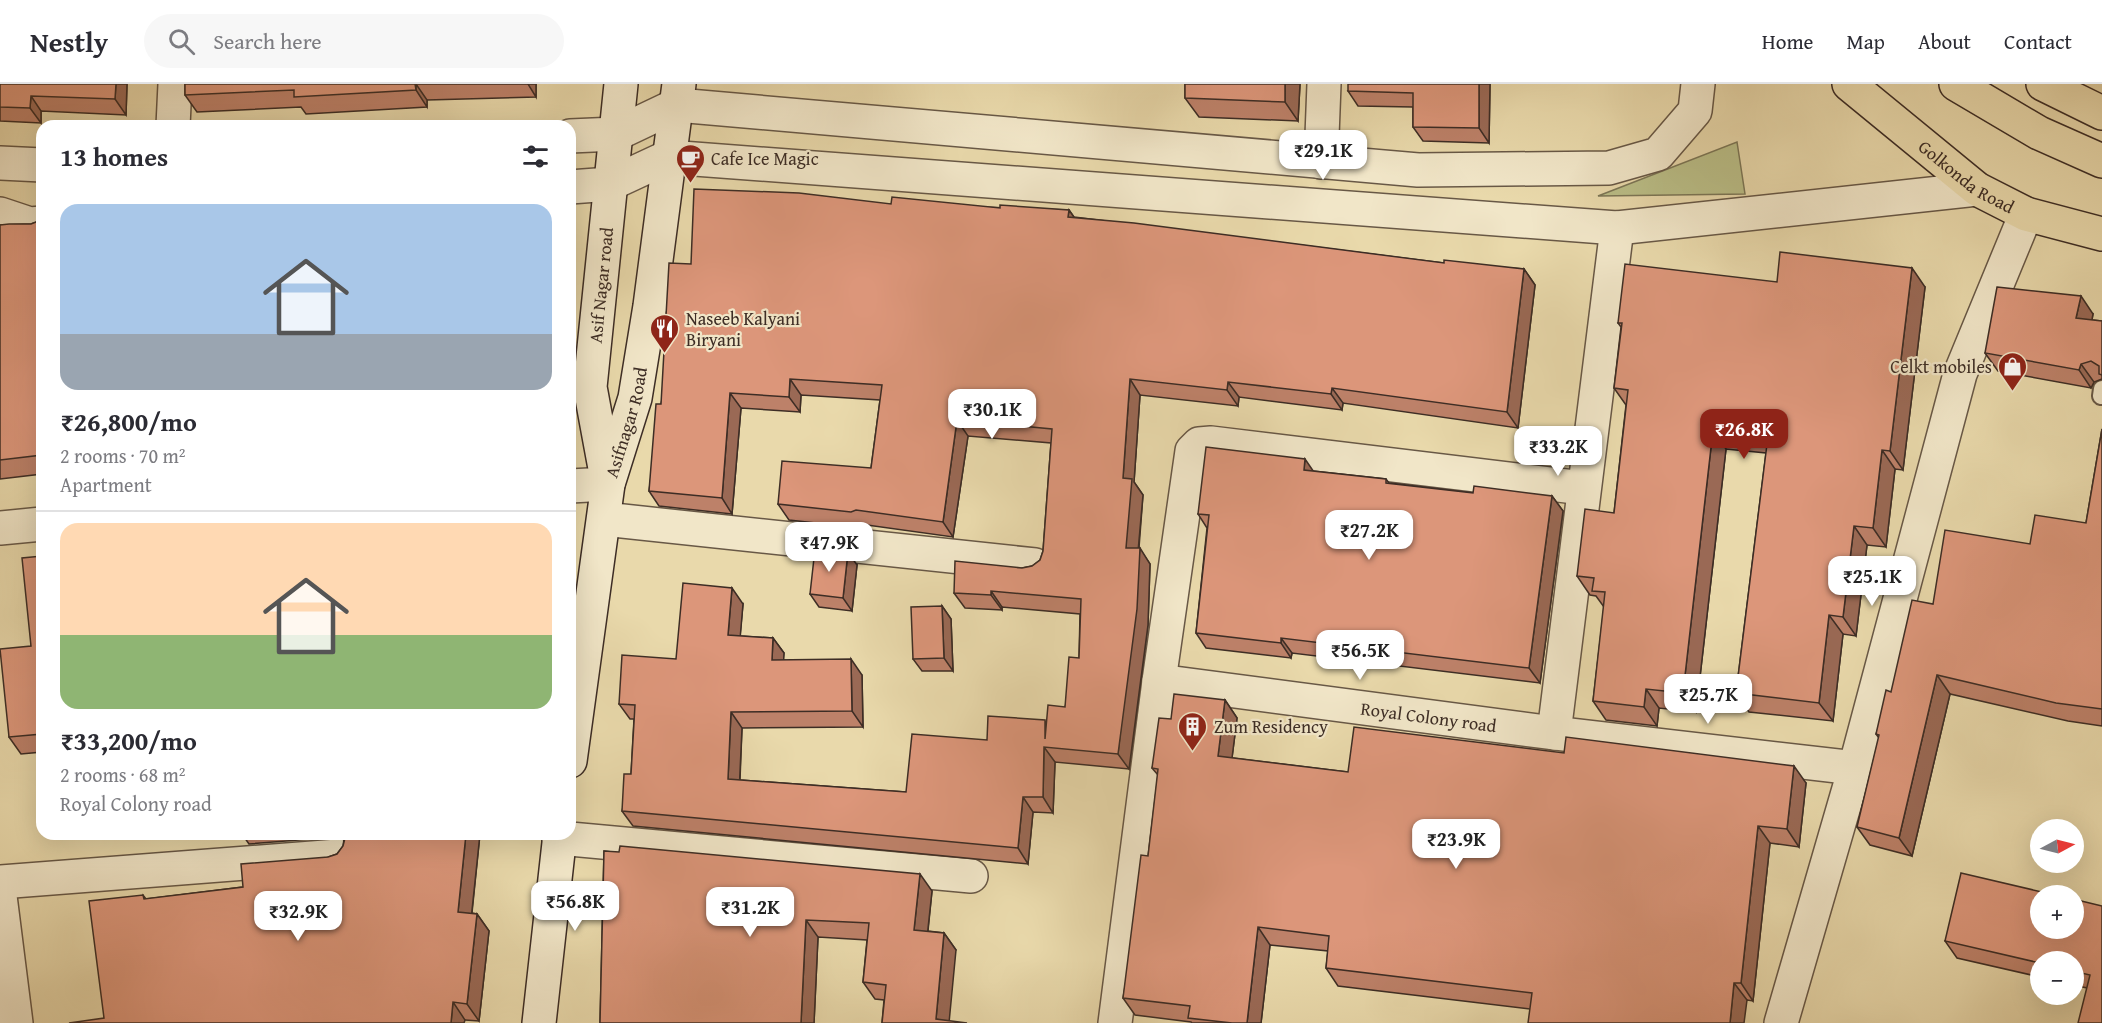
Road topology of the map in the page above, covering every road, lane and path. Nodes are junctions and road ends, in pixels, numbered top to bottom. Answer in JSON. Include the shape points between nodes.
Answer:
{"nodes":[{"id":1,"x":175,"y":84,"type":"edge"},
{"id":2,"x":621,"y":84,"type":"edge"},
{"id":3,"x":1324,"y":84,"type":"edge"},
{"id":4,"x":1698,"y":84,"type":"edge"},
{"id":5,"x":1848,"y":84,"type":"edge"},
{"id":6,"x":1956,"y":84,"type":"edge"},
{"id":7,"x":2043,"y":84,"type":"edge"},
{"id":8,"x":678,"y":95,"type":"edge"},
{"id":9,"x":2102,"y":113,"type":"edge"},
{"id":10,"x":173,"y":120,"type":"edge"},
{"id":11,"x":616,"y":134,"type":"junction"},
{"id":12,"x":576,"y":136,"type":"edge"},
{"id":13,"x":668,"y":158,"type":"junction"},
{"id":14,"x":2102,"y":161,"type":"edge"},
{"id":15,"x":0,"y":162,"type":"edge"},
{"id":16,"x":1321,"y":162,"type":"junction"},
{"id":17,"x":36,"y":165,"type":"edge"},
{"id":18,"x":610,"y":184,"type":"junction"},
{"id":19,"x":576,"y":187,"type":"edge"},
{"id":20,"x":1977,"y":189,"type":"junction"},
{"id":21,"x":0,"y":214,"type":"edge"},
{"id":22,"x":2026,"y":214,"type":"junction"},
{"id":23,"x":36,"y":224,"type":"edge"},
{"id":24,"x":1617,"y":228,"type":"junction"},
{"id":25,"x":2102,"y":234,"type":"edge"},
{"id":26,"x":608,"y":484,"type":"junction"},
{"id":27,"x":576,"y":486,"type":"edge"},
{"id":28,"x":1583,"y":488,"type":"junction"},
{"id":29,"x":604,"y":519,"type":"junction"},
{"id":30,"x":36,"y":525,"type":"edge"},
{"id":31,"x":0,"y":528,"type":"edge"},
{"id":32,"x":1035,"y":565,"type":"edge"},
{"id":33,"x":1159,"y":681,"type":"junction"},
{"id":34,"x":576,"y":718,"type":"edge"},
{"id":35,"x":1554,"y":733,"type":"junction"},
{"id":36,"x":1855,"y":768,"type":"junction"},
{"id":37,"x":576,"y":838,"type":"edge"},
{"id":38,"x":560,"y":840,"type":"edge"},
{"id":39,"x":338,"y":856,"type":"edge"},
{"id":40,"x":970,"y":876,"type":"dead end"},
{"id":41,"x":0,"y":882,"type":"edge"},
{"id":42,"x":0,"y":896,"type":"edge"},
{"id":43,"x":16,"y":1023,"type":"edge"},
{"id":44,"x":539,"y":1023,"type":"edge"},
{"id":45,"x":1115,"y":1023,"type":"edge"},
{"id":46,"x":1781,"y":1023,"type":"edge"}],
"edges":[{"from":1,"to":10,"type":"street"},
{"from":2,"to":11,"type":"street","name":"Asif Nagar road"},
{"from":3,"to":16,"type":"street"},
{"from":4,"to":16,"type":"street","via":[[1695,111],[1658,154],[1609,168],[1418,170]]},
{"from":5,"to":20,"type":"highway","name":"Golkonda Road"},
{"from":6,"to":14,"type":"highway","via":[[2039,133]]},
{"from":7,"to":9,"type":"highway"},
{"from":8,"to":11,"type":"street"},
{"from":8,"to":13,"type":"street","name":"Asifnagar Road"},
{"from":8,"to":16,"type":"street"},
{"from":11,"to":12,"type":"street"},
{"from":11,"to":18,"type":"street","name":"Asif Nagar road"},
{"from":13,"to":18,"type":"street"},
{"from":13,"to":24,"type":"street"},
{"from":13,"to":26,"type":"street","name":"Asifnagar Road","via":[[635,398]]},
{"from":15,"to":17,"type":"street"},
{"from":18,"to":19,"type":"street"},
{"from":18,"to":26,"type":"street","name":"Asif Nagar road","via":[[590,387]]},
{"from":20,"to":22,"type":"highway","name":"Golkonda Road"},
{"from":20,"to":24,"type":"street"},
{"from":21,"to":23,"type":"street"},
{"from":22,"to":25,"type":"highway","name":"Golkonda Road"},
{"from":22,"to":36,"type":"street","via":[[1960,374]]},
{"from":24,"to":28,"type":"street"},
{"from":26,"to":27,"type":"street"},
{"from":26,"to":29,"type":"street","name":"Asifnagar Road"},
{"from":28,"to":33,"type":"street","via":[[1199,444],[1192,451]]},
{"from":28,"to":35,"type":"street"},
{"from":29,"to":32,"type":"street"},
{"from":29,"to":34,"type":"street","name":"Asifnagar Road"},
{"from":30,"to":31,"type":"street"},
{"from":33,"to":35,"type":"street","name":"Royal Colony road"},
{"from":33,"to":45,"type":"street"},
{"from":35,"to":36,"type":"street","name":"Royal Colony road"},
{"from":36,"to":46,"type":"street"},
{"from":37,"to":40,"type":"street"},
{"from":38,"to":44,"type":"street"},
{"from":39,"to":41,"type":"street"},
{"from":42,"to":43,"type":"street"}]}
